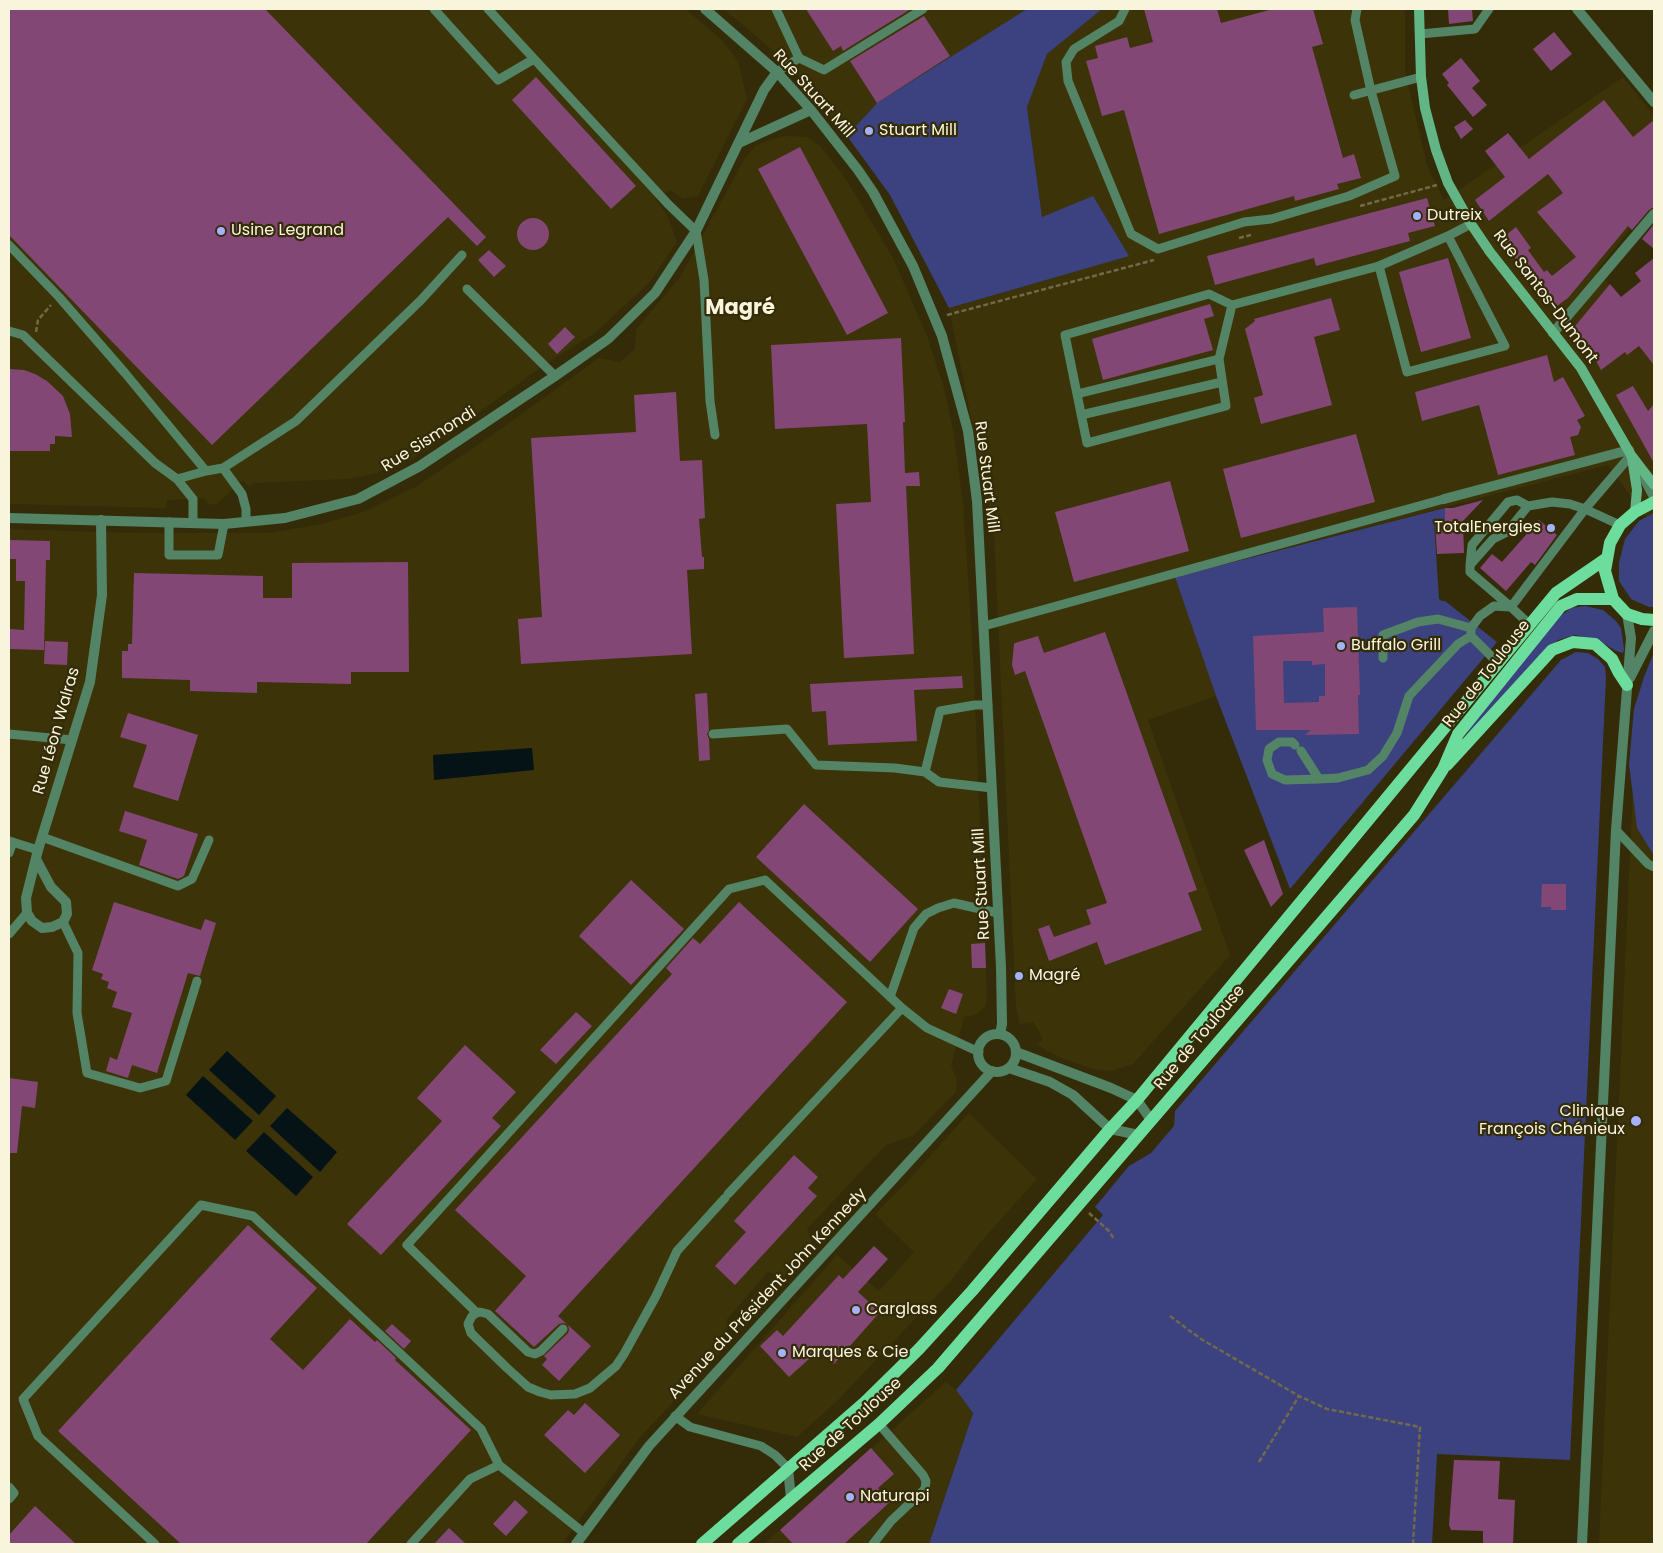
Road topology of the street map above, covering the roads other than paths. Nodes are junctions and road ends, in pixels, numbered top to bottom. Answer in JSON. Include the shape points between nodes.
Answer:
{"nodes":[{"id":1,"x":434,"y":9,"type":"edge"},
{"id":2,"x":488,"y":9,"type":"edge"},
{"id":3,"x":705,"y":9,"type":"edge"},
{"id":4,"x":776,"y":9,"type":"edge"},
{"id":5,"x":922,"y":9,"type":"edge"},
{"id":6,"x":1125,"y":9,"type":"edge"},
{"id":7,"x":1357,"y":9,"type":"edge"},
{"id":8,"x":1419,"y":9,"type":"edge"},
{"id":9,"x":1489,"y":9,"type":"edge"},
{"id":10,"x":1577,"y":9,"type":"edge"},
{"id":11,"x":1420,"y":34,"type":"junction"},
{"id":12,"x":799,"y":58,"type":"junction"},
{"id":13,"x":534,"y":59,"type":"junction"},
{"id":14,"x":776,"y":72,"type":"junction"},
{"id":15,"x":1421,"y":77,"type":"junction"},
{"id":16,"x":1371,"y":91,"type":"junction"},
{"id":17,"x":1354,"y":95,"type":"dead end"},
{"id":18,"x":1654,"y":102,"type":"edge"},
{"id":19,"x":811,"y":110,"type":"junction"},
{"id":20,"x":739,"y":143,"type":"junction"},
{"id":21,"x":1654,"y":214,"type":"edge"},
{"id":22,"x":1471,"y":224,"type":"junction"},
{"id":23,"x":696,"y":231,"type":"junction"},
{"id":24,"x":1448,"y":236,"type":"junction"},
{"id":25,"x":9,"y":245,"type":"edge"},
{"id":26,"x":462,"y":255,"type":"dead end"},
{"id":27,"x":1378,"y":266,"type":"junction"},
{"id":28,"x":467,"y":289,"type":"dead end"},
{"id":29,"x":1232,"y":305,"type":"junction"},
{"id":30,"x":9,"y":331,"type":"edge"},
{"id":31,"x":1553,"y":333,"type":"junction"},
{"id":32,"x":1219,"y":360,"type":"junction"},
{"id":33,"x":556,"y":376,"type":"junction"},
{"id":34,"x":1222,"y":382,"type":"junction"},
{"id":35,"x":1077,"y":394,"type":"junction"},
{"id":36,"x":1081,"y":415,"type":"junction"},
{"id":37,"x":715,"y":436,"type":"dead end"},
{"id":38,"x":1630,"y":452,"type":"junction"},
{"id":39,"x":223,"y":468,"type":"junction"},
{"id":40,"x":206,"y":471,"type":"junction"},
{"id":41,"x":177,"y":479,"type":"junction"},
{"id":42,"x":1654,"y":485,"type":"edge"},
{"id":43,"x":1444,"y":498,"type":"joint"},
{"id":44,"x":1654,"y":498,"type":"edge"},
{"id":45,"x":1654,"y":502,"type":"edge"},
{"id":46,"x":1528,"y":506,"type":"junction"},
{"id":47,"x":1585,"y":509,"type":"junction"},
{"id":48,"x":1635,"y":512,"type":"junction"},
{"id":49,"x":9,"y":518,"type":"edge"},
{"id":50,"x":101,"y":520,"type":"junction"},
{"id":51,"x":246,"y":521,"type":"junction"},
{"id":52,"x":169,"y":522,"type":"junction"},
{"id":53,"x":193,"y":522,"type":"junction"},
{"id":54,"x":224,"y":524,"type":"junction"},
{"id":55,"x":1620,"y":525,"type":"junction"},
{"id":56,"x":1607,"y":558,"type":"junction"},
{"id":57,"x":1470,"y":565,"type":"junction"},
{"id":58,"x":1613,"y":599,"type":"junction"},
{"id":59,"x":1511,"y":607,"type":"junction"},
{"id":60,"x":1627,"y":614,"type":"junction"},
{"id":61,"x":1654,"y":620,"type":"edge"},
{"id":62,"x":1530,"y":625,"type":"junction"},
{"id":63,"x":984,"y":626,"type":"junction"},
{"id":64,"x":1654,"y":631,"type":"edge"},
{"id":65,"x":1471,"y":632,"type":"junction"},
{"id":66,"x":1383,"y":658,"type":"dead end"},
{"id":67,"x":1498,"y":663,"type":"junction"},
{"id":68,"x":1627,"y":685,"type":"junction"},
{"id":69,"x":988,"y":705,"type":"junction"},
{"id":70,"x":9,"y":734,"type":"edge"},
{"id":71,"x":713,"y":734,"type":"dead end"},
{"id":72,"x":72,"y":740,"type":"junction"},
{"id":73,"x":1443,"y":770,"type":"junction"},
{"id":74,"x":926,"y":772,"type":"junction"},
{"id":75,"x":1319,"y":779,"type":"junction"},
{"id":76,"x":992,"y":788,"type":"junction"},
{"id":77,"x":1616,"y":830,"type":"junction"},
{"id":78,"x":42,"y":837,"type":"junction"},
{"id":79,"x":209,"y":840,"type":"dead end"},
{"id":80,"x":11,"y":841,"type":"edge"},
{"id":81,"x":9,"y":853,"type":"edge"},
{"id":82,"x":37,"y":854,"type":"junction"},
{"id":83,"x":1654,"y":867,"type":"edge"},
{"id":84,"x":27,"y":913,"type":"junction"},
{"id":85,"x":998,"y":913,"type":"junction"},
{"id":86,"x":64,"y":922,"type":"junction"},
{"id":87,"x":9,"y":934,"type":"edge"},
{"id":88,"x":197,"y":981,"type":"dead end"},
{"id":89,"x":890,"y":997,"type":"junction"},
{"id":90,"x":902,"y":1008,"type":"junction"},
{"id":91,"x":1000,"y":1034,"type":"junction"},
{"id":92,"x":979,"y":1052,"type":"junction"},
{"id":93,"x":1016,"y":1052,"type":"junction"},
{"id":94,"x":1009,"y":1068,"type":"junction"},
{"id":95,"x":992,"y":1071,"type":"junction"},
{"id":96,"x":1137,"y":1100,"type":"junction"},
{"id":97,"x":1151,"y":1120,"type":"junction"},
{"id":98,"x":1110,"y":1129,"type":"junction"},
{"id":99,"x":1139,"y":1135,"type":"junction"},
{"id":100,"x":477,"y":1313,"type":"junction"},
{"id":101,"x":563,"y":1328,"type":"dead end"},
{"id":102,"x":675,"y":1416,"type":"junction"},
{"id":103,"x":879,"y":1424,"type":"junction"},
{"id":104,"x":499,"y":1466,"type":"junction"},
{"id":105,"x":788,"y":1468,"type":"junction"},
{"id":106,"x":9,"y":1487,"type":"edge"},
{"id":107,"x":9,"y":1499,"type":"edge"},
{"id":108,"x":791,"y":1499,"type":"junction"},
{"id":109,"x":584,"y":1533,"type":"junction"},
{"id":110,"x":155,"y":1544,"type":"edge"},
{"id":111,"x":411,"y":1544,"type":"edge"},
{"id":112,"x":576,"y":1544,"type":"edge"},
{"id":113,"x":702,"y":1544,"type":"edge"},
{"id":114,"x":738,"y":1544,"type":"edge"},
{"id":115,"x":872,"y":1544,"type":"edge"},
{"id":116,"x":1582,"y":1544,"type":"edge"}],
"edges":[{"from":1,"to":13,"type":"lane","via":[[498,80]]},
{"from":2,"to":13,"type":"lane"},
{"from":3,"to":14,"type":"street","name":"Rue Stuart Mill"},
{"from":4,"to":12,"type":"lane"},
{"from":5,"to":12,"type":"lane","via":[[824,70]]},
{"from":6,"to":16,"type":"lane","via":[[1118,20],[1074,49],[1066,62],[1068,81],[1131,234],[1158,249],[1244,222],[1271,219],[1349,196],[1395,176]]},
{"from":7,"to":16,"type":"lane","via":[[1355,20]]},
{"from":8,"to":11,"type":"street","name":"Rue Santos-Dumont"},
{"from":9,"to":11,"type":"lane","via":[[1475,30]]},
{"from":10,"to":18,"type":"street"},
{"from":11,"to":15,"type":"street","name":"Rue Santos-Dumont"},
{"from":12,"to":14,"type":"lane"},
{"from":13,"to":23,"type":"lane"},
{"from":14,"to":19,"type":"street","name":"Rue Stuart Mill"},
{"from":14,"to":20,"type":"street","name":"Rue Sismondi"},
{"from":15,"to":16,"type":"lane"},
{"from":15,"to":22,"type":"street","name":"Rue Santos-Dumont","via":[[1436,150],[1448,182]]},
{"from":16,"to":17,"type":"lane"},
{"from":19,"to":20,"type":"street"},
{"from":19,"to":63,"type":"street","name":"Rue Stuart Mill","via":[[873,192],[913,266],[942,336],[968,431],[977,501]]},
{"from":20,"to":23,"type":"street","name":"Rue Sismondi"},
{"from":21,"to":31,"type":"street"},
{"from":22,"to":24,"type":"lane"},
{"from":22,"to":31,"type":"street","name":"Rue Santos-Dumont"},
{"from":23,"to":33,"type":"street","name":"Rue Sismondi","via":[[655,293],[608,338]]},
{"from":23,"to":37,"type":"lane","via":[[704,280]]},
{"from":24,"to":27,"type":"lane"},
{"from":24,"to":27,"type":"lane","via":[[1505,346],[1408,372]]},
{"from":25,"to":40,"type":"lane","via":[[126,373]]},
{"from":26,"to":39,"type":"lane","via":[[421,300],[296,421]]},
{"from":27,"to":29,"type":"lane"},
{"from":28,"to":33,"type":"lane"},
{"from":29,"to":32,"type":"lane"},
{"from":29,"to":35,"type":"lane","via":[[1209,294],[1065,335]]},
{"from":30,"to":41,"type":"lane","via":[[23,335],[155,463]]},
{"from":31,"to":38,"type":"street","name":"Rue Santos-Dumont","via":[[1581,368]]},
{"from":32,"to":34,"type":"lane"},
{"from":32,"to":35,"type":"lane"},
{"from":33,"to":51,"type":"street","name":"Rue Sismondi","via":[[420,466],[358,499],[285,518]]},
{"from":34,"to":36,"type":"lane"},
{"from":34,"to":36,"type":"lane","via":[[1226,406],[1087,443]]},
{"from":35,"to":36,"type":"lane"},
{"from":38,"to":42,"type":"street","name":"Rue Santos-Dumont"},
{"from":38,"to":43,"type":"street"},
{"from":38,"to":44,"type":"lane"},
{"from":38,"to":47,"type":"lane"},
{"from":38,"to":48,"type":"street","name":"Rue Santos-Dumont","via":[[1637,490]]},
{"from":39,"to":40,"type":"lane"},
{"from":39,"to":51,"type":"lane","via":[[242,494]]},
{"from":40,"to":41,"type":"lane"},
{"from":41,"to":53,"type":"lane","via":[[193,499]]},
{"from":43,"to":63,"type":"lane"},
{"from":45,"to":48,"type":"main road"},
{"from":46,"to":47,"type":"lane","via":[[1552,502]]},
{"from":46,"to":57,"type":"lane","via":[[1507,532],[1493,539]]},
{"from":46,"to":57,"type":"lane","via":[[1517,500],[1508,502],[1472,546]]},
{"from":47,"to":55,"type":"lane"},
{"from":47,"to":59,"type":"lane"},
{"from":48,"to":55,"type":"main road"},
{"from":49,"to":50,"type":"street","name":"Rue Sismondi"},
{"from":50,"to":52,"type":"street","name":"Rue Sismondi"},
{"from":50,"to":72,"type":"street","name":"Rue Léon Walras","via":[[102,595],[90,682]]},
{"from":51,"to":54,"type":"street","name":"Rue Sismondi"},
{"from":52,"to":53,"type":"street","name":"Rue Sismondi"},
{"from":52,"to":54,"type":"lane","via":[[169,555],[218,555]]},
{"from":53,"to":54,"type":"street","name":"Rue Sismondi"},
{"from":55,"to":56,"type":"main road","via":[[1610,543]]},
{"from":56,"to":58,"type":"main road","via":[[1605,571]]},
{"from":56,"to":62,"type":"main road","name":"Rue de Toulouse","via":[[1556,593]]},
{"from":57,"to":59,"type":"lane","via":[[1470,572]]},
{"from":58,"to":60,"type":"main road"},
{"from":58,"to":73,"type":"main road","name":"Rue de Toulouse","via":[[1577,599],[1561,606],[1458,734]]},
{"from":59,"to":62,"type":"lane"},
{"from":59,"to":65,"type":"lane","via":[[1494,606],[1480,616]]},
{"from":60,"to":61,"type":"main road"},
{"from":60,"to":68,"type":"street","via":[[1631,638]]},
{"from":62,"to":67,"type":"main road","name":"Rue de Toulouse"},
{"from":63,"to":69,"type":"street","name":"Rue Stuart Mill"},
{"from":64,"to":68,"type":"street"},
{"from":65,"to":66,"type":"lane","via":[[1438,619],[1418,622],[1383,636]]},
{"from":65,"to":67,"type":"lane"},
{"from":65,"to":75,"type":"lane","via":[[1409,696],[1397,733],[1383,756],[1368,770]]},
{"from":67,"to":96,"type":"main road","name":"Rue de Toulouse"},
{"from":68,"to":73,"type":"main road","via":[[1612,659],[1595,644],[1573,642],[1552,650]]},
{"from":68,"to":77,"type":"street"},
{"from":69,"to":74,"type":"lane","via":[[940,711]]},
{"from":69,"to":76,"type":"street","name":"Rue Stuart Mill"},
{"from":70,"to":72,"type":"lane"},
{"from":71,"to":74,"type":"lane","via":[[787,729],[816,765]]},
{"from":72,"to":78,"type":"street","name":"Rue Léon Walras"},
{"from":73,"to":97,"type":"main road","name":"Rue de Toulouse","via":[[1414,815]]},
{"from":74,"to":76,"type":"lane","via":[[939,782]]},
{"from":75,"to":75,"type":"lane","via":[[1285,780],[1272,774],[1267,760],[1269,749],[1279,742],[1292,742]]},
{"from":76,"to":85,"type":"street","name":"Rue Stuart Mill"},
{"from":77,"to":83,"type":"lane"},
{"from":77,"to":116,"type":"street"},
{"from":78,"to":79,"type":"lane","via":[[178,886],[192,879]]},
{"from":78,"to":82,"type":"street","name":"Rue Léon Walras"},
{"from":80,"to":81,"type":"lane"},
{"from":80,"to":82,"type":"lane"},
{"from":82,"to":84,"type":"street","name":"Rue Léon Walras","via":[[26,898]]},
{"from":82,"to":86,"type":"street","via":[[51,887],[66,902]]},
{"from":84,"to":86,"type":"street","via":[[42,928]]},
{"from":84,"to":87,"type":"lane"},
{"from":85,"to":89,"type":"lane","via":[[954,903],[926,914],[914,928]]},
{"from":85,"to":91,"type":"street","name":"Rue Stuart Mill","via":[[1002,984]]},
{"from":86,"to":88,"type":"lane","via":[[78,954],[77,1012],[87,1072],[140,1088],[166,1081]]},
{"from":89,"to":90,"type":"lane"},
{"from":89,"to":100,"type":"lane","via":[[765,880],[729,889],[407,1245]]},
{"from":90,"to":92,"type":"lane","via":[[927,1028]]},
{"from":90,"to":100,"type":"lane","via":[[678,1251],[624,1354],[616,1366],[590,1388],[575,1394],[551,1395],[528,1387],[471,1333],[468,1324]]},
{"from":91,"to":92,"type":"street","via":[[983,1041]]},
{"from":91,"to":93,"type":"street","via":[[1012,1040]]},
{"from":92,"to":95,"type":"street","via":[[982,1064]]},
{"from":93,"to":94,"type":"street"},
{"from":93,"to":96,"type":"street"},
{"from":94,"to":95,"type":"street"},
{"from":94,"to":98,"type":"street","via":[[1050,1082],[1073,1095]]},
{"from":95,"to":102,"type":"street","name":"Avenue du Président John Kennedy"},
{"from":96,"to":97,"type":"street"},
{"from":96,"to":98,"type":"main road","name":"Rue de Toulouse"},
{"from":97,"to":99,"type":"main road","name":"Rue de Toulouse"},
{"from":98,"to":99,"type":"street"},
{"from":98,"to":105,"type":"main road","name":"Rue de Toulouse","via":[[919,1349],[865,1402]]},
{"from":99,"to":103,"type":"main road","name":"Rue de Toulouse","via":[[938,1368]]},
{"from":100,"to":101,"type":"lane","via":[[488,1314],[528,1352],[535,1354]]},
{"from":102,"to":105,"type":"lane","via":[[690,1427],[761,1446]]},
{"from":102,"to":109,"type":"street","name":"Avenue du Président John Kennedy"},
{"from":103,"to":108,"type":"main road","name":"Rue de Toulouse"},
{"from":103,"to":115,"type":"lane","via":[[926,1481],[925,1489],[890,1520]]},
{"from":104,"to":109,"type":"lane"},
{"from":104,"to":110,"type":"lane","via":[[481,1429],[253,1216],[201,1205],[23,1399],[38,1436]]},
{"from":104,"to":111,"type":"lane","via":[[470,1479]]},
{"from":105,"to":108,"type":"street","name":"Rue de Toulouse"},
{"from":105,"to":113,"type":"main road","name":"Rue de Toulouse"},
{"from":106,"to":107,"type":"lane","via":[[14,1493]]},
{"from":108,"to":114,"type":"main road","name":"Rue de Toulouse"},
{"from":109,"to":112,"type":"street","name":"Avenue du Président John Kennedy"}]}
